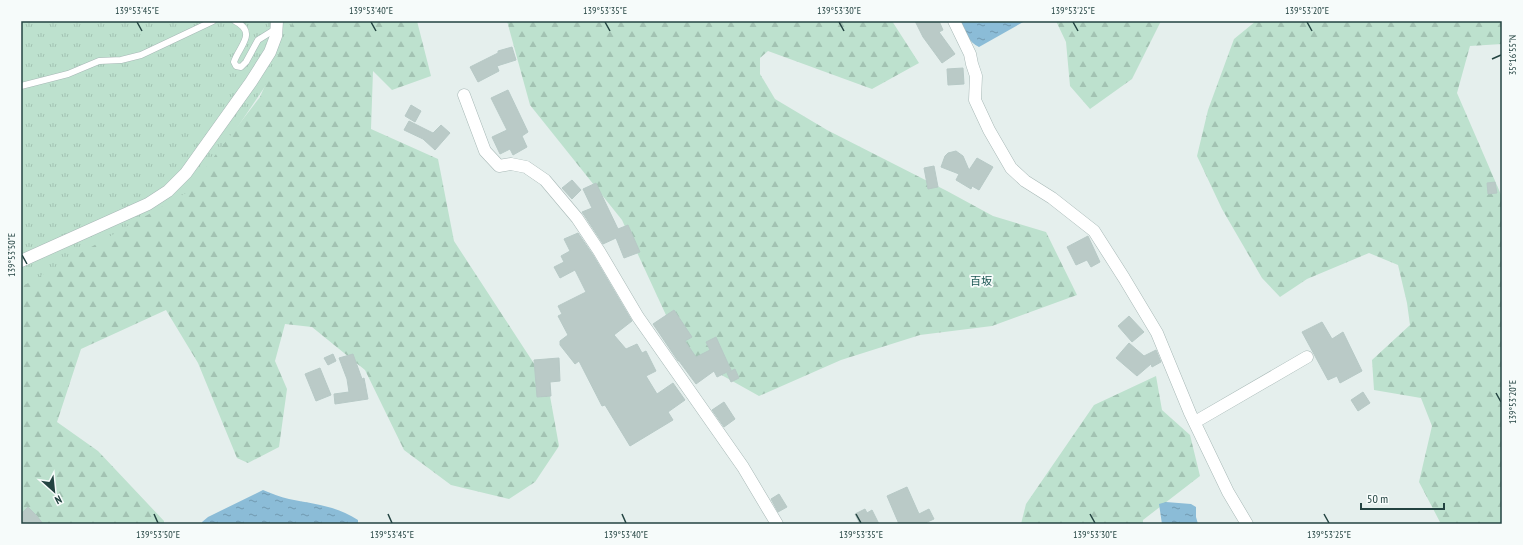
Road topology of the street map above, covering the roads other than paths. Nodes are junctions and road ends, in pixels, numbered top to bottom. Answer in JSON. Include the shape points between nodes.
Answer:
{"nodes":[{"id":1,"x":213,"y":21,"type":"edge"},
{"id":2,"x":234,"y":21,"type":"edge"},
{"id":3,"x":954,"y":21,"type":"edge"},
{"id":4,"x":277,"y":26,"type":"edge"},
{"id":5,"x":21,"y":86,"type":"edge"},
{"id":6,"x":464,"y":95,"type":"dead end"},
{"id":7,"x":21,"y":261,"type":"edge"},
{"id":8,"x":1307,"y":357,"type":"dead end"},
{"id":9,"x":1195,"y":422,"type":"junction"},
{"id":10,"x":777,"y":524,"type":"edge"},
{"id":11,"x":1247,"y":524,"type":"edge"}],
"edges":[{"from":1,"to":5,"type":"lane","via":[[141,55],[121,60],[99,61],[68,74]]},
{"from":2,"to":4,"type":"lane","via":[[243,26],[245,31],[244,44],[234,62],[236,66],[241,67],[258,40]]},
{"from":3,"to":9,"type":"street","via":[[970,54],[976,76],[975,100],[1011,168],[1094,231],[1157,333]]},
{"from":4,"to":7,"type":"street","via":[[270,52],[251,82],[186,173],[168,191],[148,204]]},
{"from":6,"to":10,"type":"street","via":[[485,151],[499,166],[510,164],[526,167],[545,180],[577,218],[638,317],[743,467]]},
{"from":8,"to":9,"type":"street"},
{"from":9,"to":11,"type":"street","via":[[1228,492]]}]}
